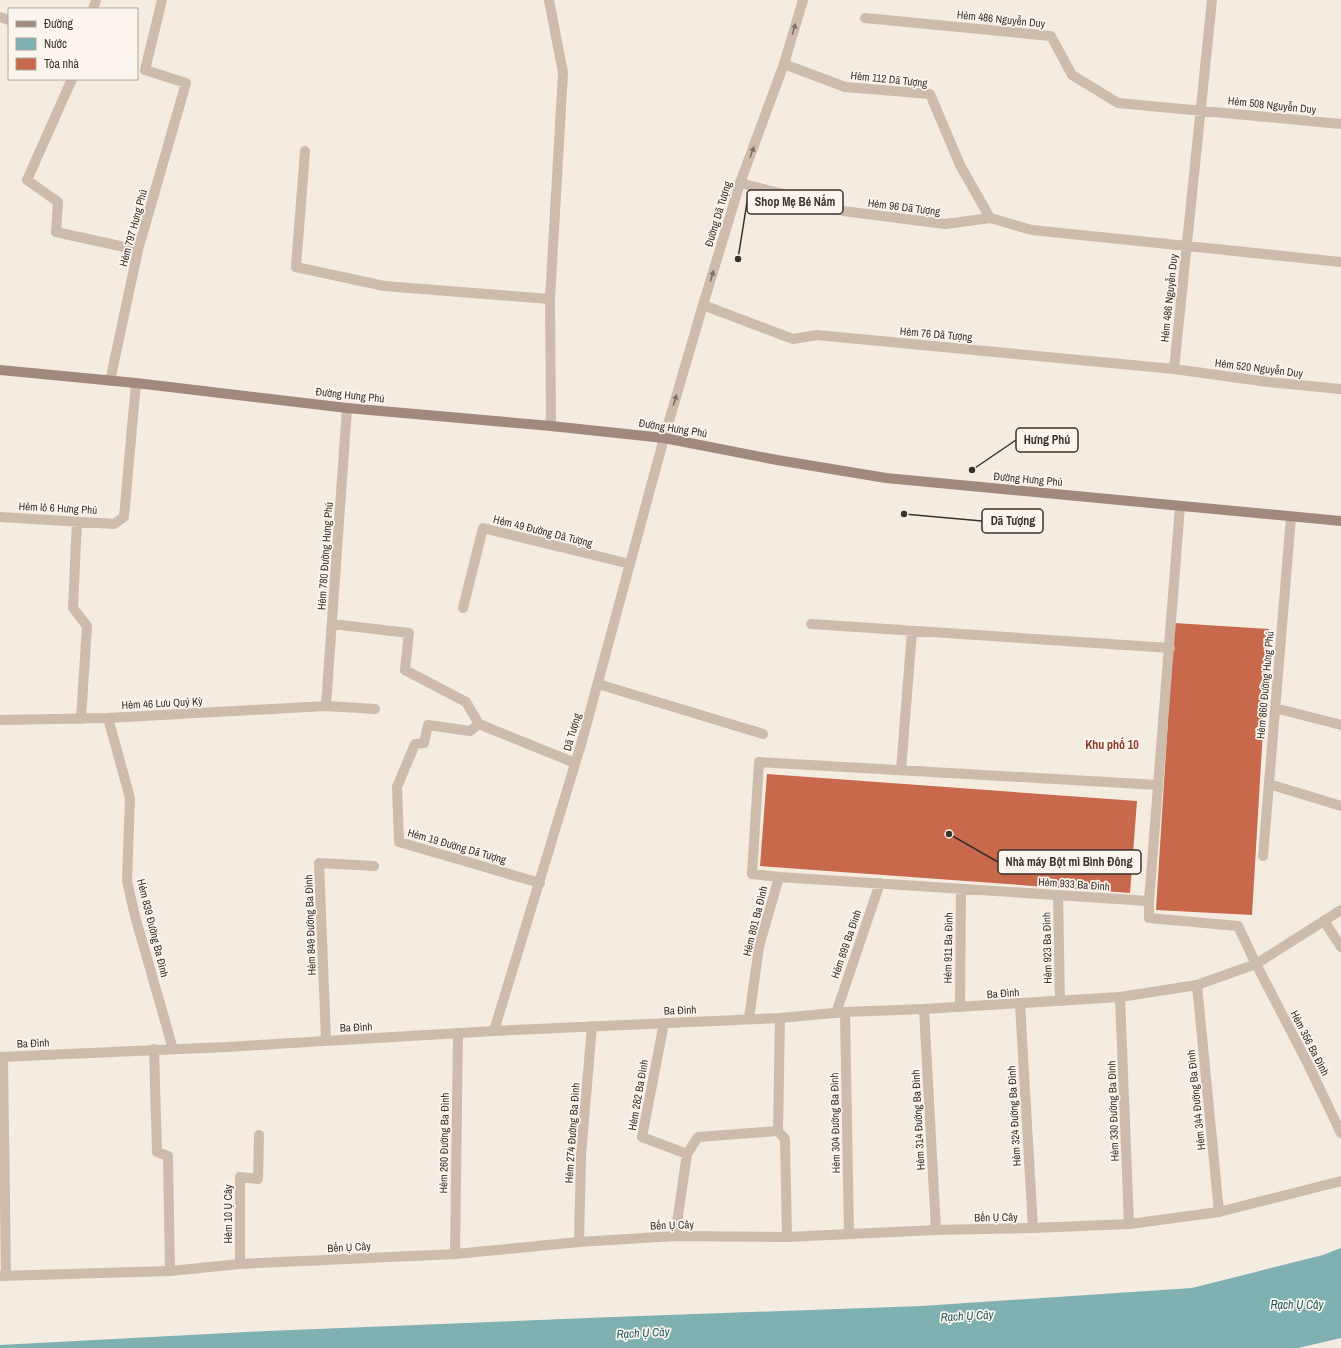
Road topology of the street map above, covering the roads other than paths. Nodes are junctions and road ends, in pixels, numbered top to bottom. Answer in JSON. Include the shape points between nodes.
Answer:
{"nodes":[{"id":1,"x":162,"y":0,"type":"edge"},
{"id":2,"x":549,"y":0,"type":"edge"},
{"id":3,"x":803,"y":0,"type":"edge"},
{"id":4,"x":1212,"y":0,"type":"edge"},
{"id":5,"x":864,"y":18,"type":"dead end"},
{"id":6,"x":784,"y":64,"type":"junction"},
{"id":7,"x":72,"y":80,"type":"edge"},
{"id":8,"x":1201,"y":110,"type":"junction"},
{"id":9,"x":1341,"y":124,"type":"edge"},
{"id":10,"x":306,"y":151,"type":"dead end"},
{"id":11,"x":740,"y":183,"type":"junction"},
{"id":12,"x":990,"y":218,"type":"junction"},
{"id":13,"x":1187,"y":246,"type":"junction"},
{"id":14,"x":138,"y":250,"type":"junction"},
{"id":15,"x":1341,"y":262,"type":"edge"},
{"id":16,"x":550,"y":299,"type":"junction"},
{"id":17,"x":703,"y":305,"type":"junction"},
{"id":18,"x":1174,"y":368,"type":"junction"},
{"id":19,"x":0,"y":370,"type":"edge"},
{"id":20,"x":110,"y":381,"type":"junction"},
{"id":21,"x":136,"y":383,"type":"junction"},
{"id":22,"x":1341,"y":390,"type":"edge"},
{"id":23,"x":347,"y":408,"type":"junction"},
{"id":24,"x":552,"y":426,"type":"junction"},
{"id":25,"x":664,"y":438,"type":"junction"},
{"id":26,"x":1180,"y":506,"type":"junction"},
{"id":27,"x":0,"y":517,"type":"edge"},
{"id":28,"x":1291,"y":517,"type":"junction"},
{"id":29,"x":77,"y":521,"type":"junction"},
{"id":30,"x":1341,"y":521,"type":"edge"},
{"id":31,"x":630,"y":564,"type":"junction"},
{"id":32,"x":463,"y":608,"type":"dead end"},
{"id":33,"x":332,"y":624,"type":"junction"},
{"id":34,"x":811,"y":624,"type":"dead end"},
{"id":35,"x":912,"y":631,"type":"junction"},
{"id":36,"x":1170,"y":648,"type":"junction"},
{"id":37,"x":598,"y":684,"type":"junction"},
{"id":38,"x":326,"y":706,"type":"junction"},
{"id":39,"x":1275,"y":708,"type":"junction"},
{"id":40,"x":374,"y":709,"type":"dead end"},
{"id":41,"x":108,"y":718,"type":"junction"},
{"id":42,"x":81,"y":719,"type":"junction"},
{"id":43,"x":0,"y":720,"type":"edge"},
{"id":44,"x":479,"y":724,"type":"junction"},
{"id":45,"x":1341,"y":725,"type":"edge"},
{"id":46,"x":763,"y":734,"type":"dead end"},
{"id":47,"x":575,"y":763,"type":"junction"},
{"id":48,"x":901,"y":770,"type":"junction"},
{"id":49,"x":1269,"y":784,"type":"junction"},
{"id":50,"x":1158,"y":785,"type":"junction"},
{"id":51,"x":1341,"y":806,"type":"edge"},
{"id":52,"x":1263,"y":856,"type":"dead end"},
{"id":53,"x":374,"y":866,"type":"dead end"},
{"id":54,"x":779,"y":877,"type":"junction"},
{"id":55,"x":540,"y":883,"type":"junction"},
{"id":56,"x":880,"y":884,"type":"junction"},
{"id":57,"x":960,"y":889,"type":"junction"},
{"id":58,"x":1058,"y":895,"type":"junction"},
{"id":59,"x":1149,"y":901,"type":"junction"},
{"id":60,"x":1341,"y":910,"type":"edge"},
{"id":61,"x":1324,"y":921,"type":"junction"},
{"id":62,"x":1341,"y":947,"type":"edge"},
{"id":63,"x":1256,"y":964,"type":"junction"},
{"id":64,"x":1197,"y":986,"type":"junction"},
{"id":65,"x":1120,"y":997,"type":"junction"},
{"id":66,"x":1060,"y":1001,"type":"junction"},
{"id":67,"x":1020,"y":1004,"type":"junction"},
{"id":68,"x":960,"y":1007,"type":"junction"},
{"id":69,"x":924,"y":1009,"type":"junction"},
{"id":70,"x":840,"y":1013,"type":"junction"},
{"id":71,"x":780,"y":1018,"type":"junction"},
{"id":72,"x":749,"y":1019,"type":"junction"},
{"id":73,"x":664,"y":1023,"type":"junction"},
{"id":74,"x":592,"y":1026,"type":"junction"},
{"id":75,"x":494,"y":1031,"type":"junction"},
{"id":76,"x":458,"y":1033,"type":"junction"},
{"id":77,"x":326,"y":1040,"type":"junction"},
{"id":78,"x":154,"y":1049,"type":"junction"},
{"id":79,"x":173,"y":1049,"type":"junction"},
{"id":80,"x":2,"y":1057,"type":"edge"},
{"id":81,"x":778,"y":1131,"type":"junction"},
{"id":82,"x":1341,"y":1132,"type":"edge"},
{"id":83,"x":258,"y":1135,"type":"dead end"},
{"id":84,"x":687,"y":1154,"type":"junction"},
{"id":85,"x":1341,"y":1181,"type":"edge"},
{"id":86,"x":1220,"y":1212,"type":"junction"},
{"id":87,"x":1129,"y":1224,"type":"junction"},
{"id":88,"x":1032,"y":1228,"type":"junction"},
{"id":89,"x":936,"y":1230,"type":"junction"},
{"id":90,"x":849,"y":1234,"type":"junction"},
{"id":91,"x":675,"y":1236,"type":"junction"},
{"id":92,"x":788,"y":1237,"type":"junction"},
{"id":93,"x":579,"y":1242,"type":"junction"},
{"id":94,"x":455,"y":1254,"type":"junction"},
{"id":95,"x":240,"y":1264,"type":"junction"},
{"id":96,"x":170,"y":1271,"type":"junction"},
{"id":97,"x":3,"y":1276,"type":"edge"}],
"edges":[{"from":1,"to":14,"type":"street","name":"Hẻm 797 Hưng Phú","via":[[145,70],[186,83]]},
{"from":2,"to":16,"type":"street","via":[[563,72]]},
{"from":6,"to":3,"type":"street","name":"Đường Dã Tượng","one_way":true},
{"from":4,"to":8,"type":"street","name":"Hẻm 486 Nguyễn Duy"},
{"from":5,"to":8,"type":"street","name":"Hẻm 486 Nguyễn Duy","via":[[1051,36],[1072,75],[1118,103]]},
{"from":11,"to":6,"type":"street","name":"Đường Dã Tượng","one_way":true},
{"from":6,"to":12,"type":"street","name":"Hẻm 112 Dã Tượng","via":[[845,87],[930,94],[960,165]]},
{"from":7,"to":14,"type":"street","via":[[27,180],[58,202],[56,232]]},
{"from":8,"to":9,"type":"street","name":"Hẻm 508 Nguyễn Duy"},
{"from":8,"to":13,"type":"street","name":"Hẻm 486 Nguyễn Duy"},
{"from":10,"to":16,"type":"street","via":[[296,267],[384,286]]},
{"from":11,"to":12,"type":"street","name":"Hẻm 96 Dã Tượng","via":[[843,211],[945,224]]},
{"from":17,"to":11,"type":"street","name":"Đường Dã Tượng","one_way":true},
{"from":12,"to":13,"type":"street","name":"Hẻm 96 Dã Tượng","via":[[1032,230]]},
{"from":13,"to":15,"type":"street"},
{"from":13,"to":18,"type":"street","name":"Hẻm 486 Nguyễn Duy"},
{"from":14,"to":20,"type":"street","name":"Hẻm 797 Hưng Phú"},
{"from":16,"to":24,"type":"street"},
{"from":17,"to":18,"type":"street","name":"Hẻm 76 Dã Tượng","via":[[794,339],[817,336]]},
{"from":25,"to":17,"type":"street","name":"Đường Dã Tượng","one_way":true},
{"from":18,"to":22,"type":"street","name":"Hẻm 520 Nguyễn Duy"},
{"from":19,"to":20,"type":"main road","name":"Đường Hưng Phú"},
{"from":20,"to":21,"type":"main road","name":"Đường Hưng Phú"},
{"from":21,"to":23,"type":"main road","name":"Đường Hưng Phú"},
{"from":21,"to":29,"type":"street","name":"Hẻm lô 6 Hưng Phú","via":[[124,517],[114,524]]},
{"from":23,"to":24,"type":"main road","name":"Đường Hưng Phú"},
{"from":23,"to":33,"type":"street","name":"Hẻm 780 Đường Hưng Phú"},
{"from":24,"to":25,"type":"main road","name":"Đường Hưng Phú"},
{"from":25,"to":26,"type":"main road","name":"Đường Hưng Phú","via":[[886,478]]},
{"from":25,"to":31,"type":"street","name":"Dã Tượng"},
{"from":26,"to":28,"type":"main road","name":"Đường Hưng Phú"},
{"from":26,"to":36,"type":"street"},
{"from":27,"to":29,"type":"street","name":"Hẻm lô 6 Hưng Phú"},
{"from":28,"to":30,"type":"main road","name":"Đường Hưng Phú"},
{"from":28,"to":39,"type":"street","name":"Hẻm 860 Đường Hưng Phú"},
{"from":29,"to":42,"type":"street","via":[[74,608],[87,626]]},
{"from":31,"to":32,"type":"street","name":"Hẻm 49 Đường Dã Tượng","via":[[483,528]]},
{"from":31,"to":37,"type":"street","name":"Dã Tượng"},
{"from":33,"to":38,"type":"street","name":"Hẻm 780 Đường Hưng Phú"},
{"from":33,"to":44,"type":"street","via":[[409,633],[405,670],[466,702]]},
{"from":34,"to":35,"type":"street"},
{"from":35,"to":36,"type":"street"},
{"from":35,"to":48,"type":"street"},
{"from":36,"to":50,"type":"street"},
{"from":37,"to":46,"type":"street"},
{"from":37,"to":47,"type":"street","name":"Dã Tượng"},
{"from":38,"to":40,"type":"street","name":"Hẻm 46 Lưu Quý Kỳ"},
{"from":38,"to":41,"type":"street","name":"Hẻm 46 Lưu Quý Kỳ"},
{"from":39,"to":45,"type":"street"},
{"from":39,"to":49,"type":"street","name":"Hẻm 860 Đường Hưng Phú"},
{"from":41,"to":42,"type":"street","name":"Hẻm 46 Lưu Quý Kỳ"},
{"from":41,"to":79,"type":"street","name":"Hẻm 839 Đường Ba Đình","via":[[130,798],[127,881]]},
{"from":42,"to":43,"type":"street","name":"Hẻm 46 Lưu Quý Kỳ"},
{"from":44,"to":47,"type":"street"},
{"from":44,"to":55,"type":"street","name":"Hẻm 19 Đường Dã Tượng","via":[[470,731],[428,725],[424,742],[415,744],[397,787],[399,842]]},
{"from":47,"to":55,"type":"street","name":"Dã Tượng"},
{"from":48,"to":50,"type":"street"},
{"from":48,"to":54,"type":"street","name":"Hẻm 933 Ba Đình","via":[[759,762],[752,874]]},
{"from":49,"to":51,"type":"street"},
{"from":49,"to":52,"type":"street","name":"Hẻm 860 Đường Hưng Phú"},
{"from":50,"to":59,"type":"street"},
{"from":53,"to":77,"type":"street","name":"Hẻm 849 Đường Ba Đình","via":[[319,863]]},
{"from":54,"to":56,"type":"street","name":"Hẻm 933 Ba Đình"},
{"from":54,"to":72,"type":"street","name":"Hẻm 891 Ba Đình","via":[[759,947]]},
{"from":55,"to":75,"type":"street","name":"Dã Tượng"},
{"from":56,"to":57,"type":"street","name":"Hẻm 933 Ba Đình"},
{"from":56,"to":70,"type":"street","name":"Hẻm 899 Ba Đình"},
{"from":57,"to":58,"type":"street","name":"Hẻm 933 Ba Đình"},
{"from":57,"to":68,"type":"street","name":"Hẻm 911 Ba Đình"},
{"from":58,"to":59,"type":"street","name":"Hẻm 933 Ba Đình"},
{"from":58,"to":66,"type":"street","name":"Hẻm 923 Ba Đình"},
{"from":59,"to":63,"type":"street","via":[[1149,918],[1238,926]]},
{"from":60,"to":61,"type":"street","name":"Ba Đình"},
{"from":61,"to":62,"type":"street"},
{"from":61,"to":63,"type":"street","name":"Ba Đình"},
{"from":63,"to":64,"type":"street","name":"Ba Đình"},
{"from":63,"to":82,"type":"street","name":"Hẻm 356 Ba Đình"},
{"from":64,"to":65,"type":"street","name":"Ba Đình"},
{"from":64,"to":86,"type":"street","name":"Hẻm 344 Đường Ba Đình"},
{"from":65,"to":66,"type":"street","name":"Ba Đình"},
{"from":65,"to":87,"type":"street","name":"Hẻm 330 Đường Ba Đình"},
{"from":66,"to":67,"type":"street","name":"Ba Đình"},
{"from":67,"to":68,"type":"street","name":"Ba Đình"},
{"from":67,"to":88,"type":"street","name":"Hẻm 324 Đường Ba Đình"},
{"from":68,"to":69,"type":"street","name":"Ba Đình"},
{"from":69,"to":70,"type":"street","name":"Ba Đình"},
{"from":69,"to":89,"type":"street","name":"Hẻm 314 Đường Ba Đình"},
{"from":70,"to":71,"type":"street","name":"Ba Đình"},
{"from":70,"to":90,"type":"street","name":"Hẻm 304 Đường Ba Đình"},
{"from":71,"to":72,"type":"street","name":"Ba Đình"},
{"from":71,"to":81,"type":"street"},
{"from":72,"to":73,"type":"street","name":"Ba Đình"},
{"from":73,"to":74,"type":"street","name":"Ba Đình"},
{"from":73,"to":84,"type":"street","name":"Hẻm 282 Ba Đình","via":[[642,1137]]},
{"from":74,"to":75,"type":"street","name":"Ba Đình"},
{"from":74,"to":93,"type":"street","name":"Hẻm 274 Đường Ba Đình","via":[[581,1155]]},
{"from":75,"to":76,"type":"street","name":"Ba Đình"},
{"from":76,"to":77,"type":"street","name":"Ba Đình"},
{"from":76,"to":94,"type":"street","name":"Hẻm 260 Đường Ba Đình"},
{"from":77,"to":79,"type":"street","name":"Ba Đình"},
{"from":78,"to":79,"type":"street","name":"Ba Đình"},
{"from":78,"to":80,"type":"street","name":"Ba Đình"},
{"from":78,"to":96,"type":"street","via":[[157,1152],[168,1156]]},
{"from":80,"to":97,"type":"street"},
{"from":81,"to":84,"type":"street","via":[[698,1137]]},
{"from":81,"to":92,"type":"street","via":[[785,1139]]},
{"from":83,"to":95,"type":"street","name":"Hẻm 10 Ụ Cây","via":[[258,1178],[240,1177]]},
{"from":84,"to":91,"type":"street"},
{"from":85,"to":86,"type":"street","name":"Bến Ụ Cây"},
{"from":86,"to":87,"type":"street","name":"Bến Ụ Cây"},
{"from":87,"to":88,"type":"street","name":"Bến Ụ Cây"},
{"from":88,"to":89,"type":"street","name":"Bến Ụ Cây"},
{"from":89,"to":90,"type":"street","name":"Bến Ụ Cây"},
{"from":90,"to":92,"type":"street","name":"Bến Ụ Cây"},
{"from":91,"to":92,"type":"street","name":"Bến Ụ Cây"},
{"from":91,"to":93,"type":"street","name":"Bến Ụ Cây"},
{"from":93,"to":94,"type":"street","name":"Bến Ụ Cây"},
{"from":94,"to":95,"type":"street","name":"Bến Ụ Cây"},
{"from":95,"to":96,"type":"street","name":"Bến Ụ Cây"},
{"from":96,"to":97,"type":"street","name":"Bến Ụ Cây"}]}
